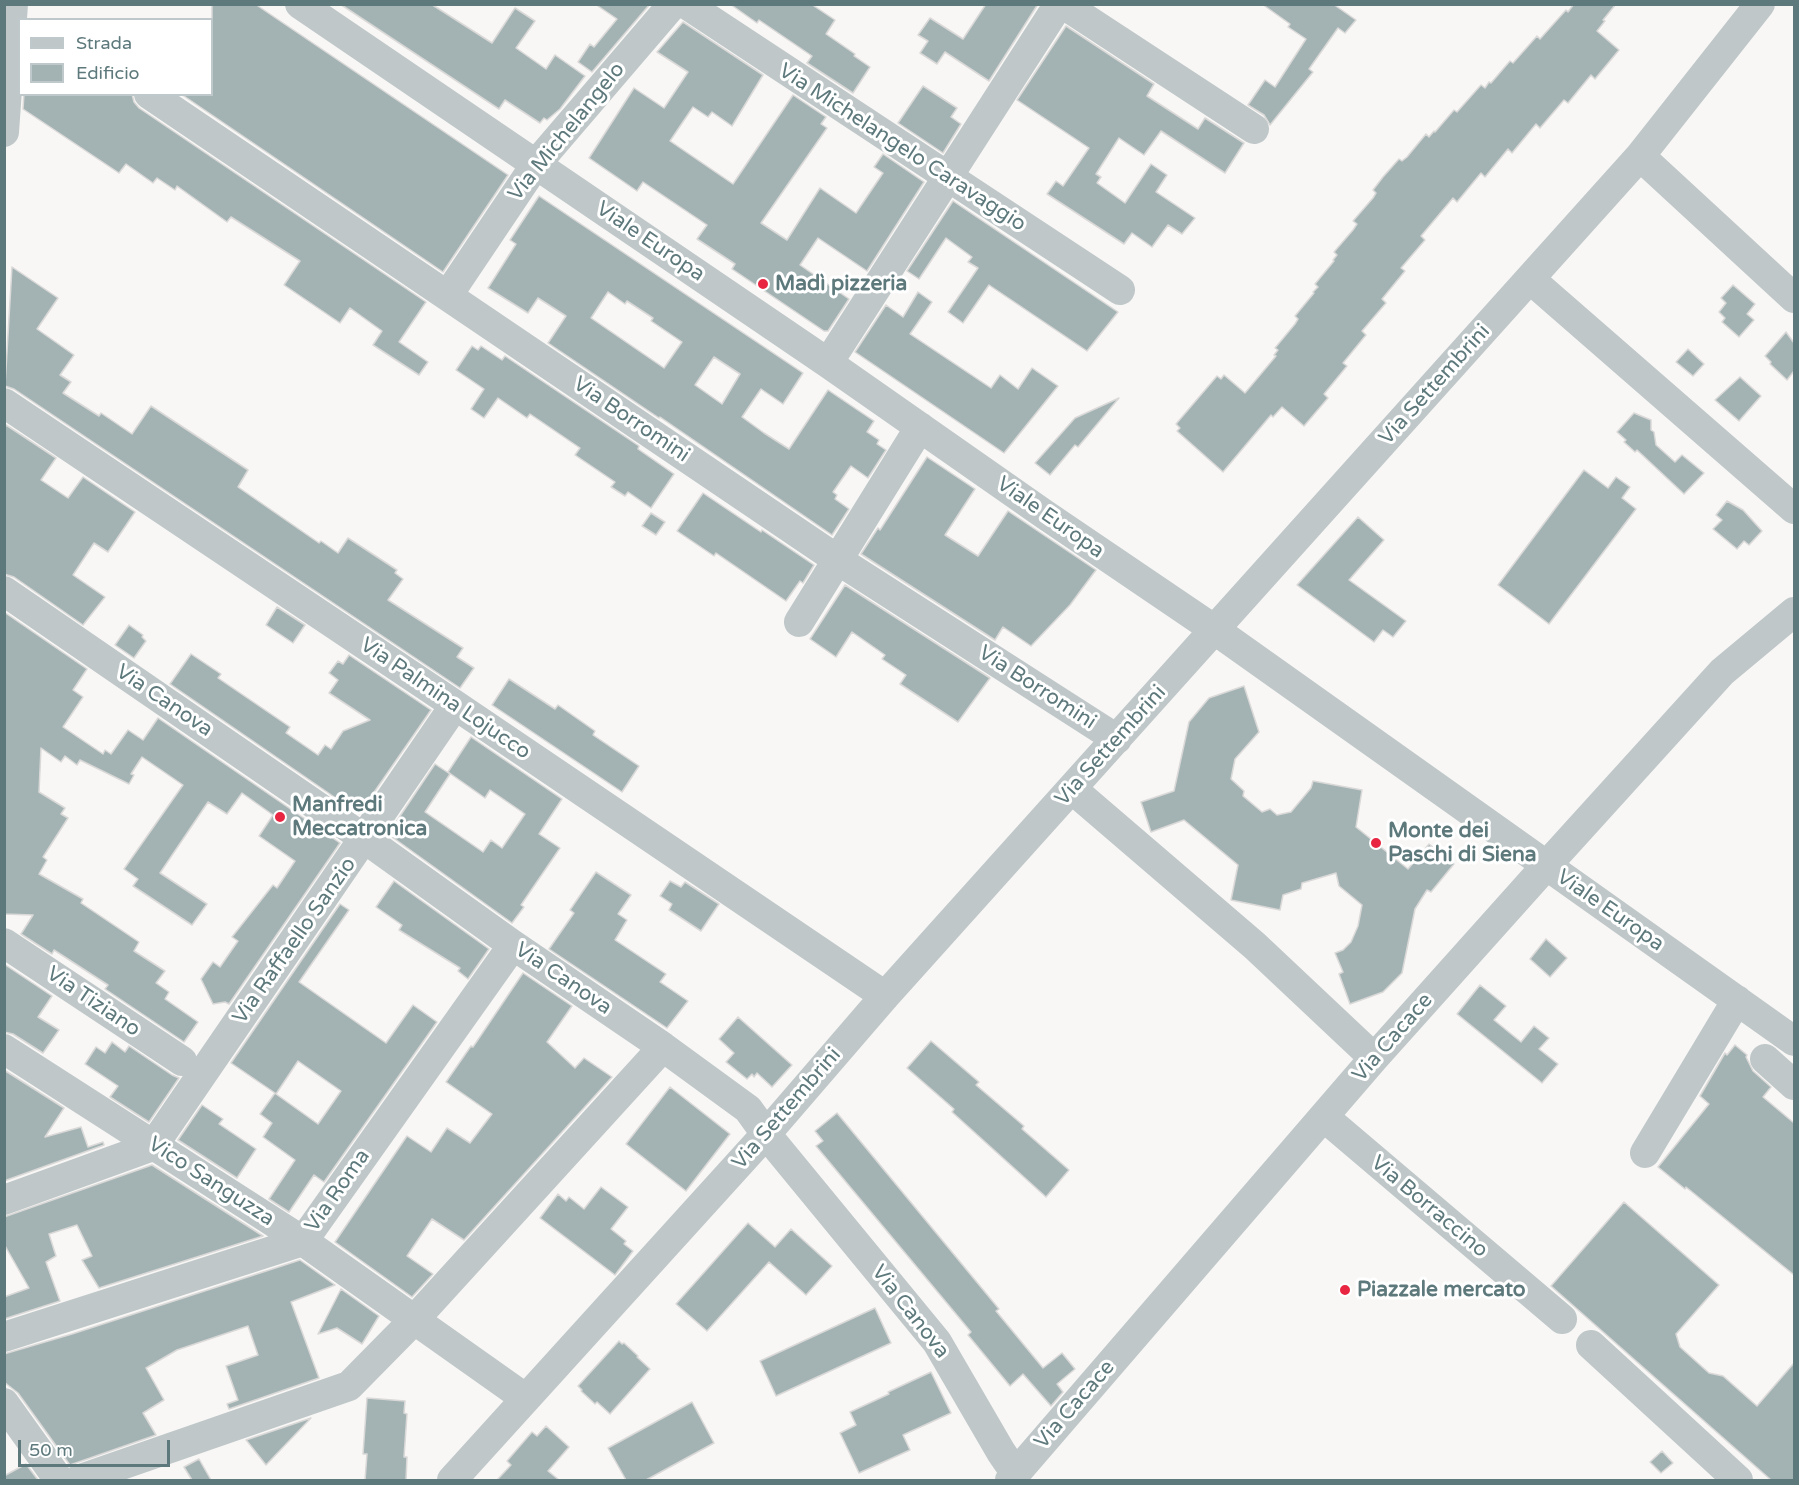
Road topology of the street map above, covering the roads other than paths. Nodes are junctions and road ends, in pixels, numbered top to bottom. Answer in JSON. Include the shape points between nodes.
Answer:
{"nodes":[{"id":1,"x":14,"y":4,"type":"edge"},
{"id":2,"x":300,"y":4,"type":"edge"},
{"id":3,"x":673,"y":4,"type":"edge"},
{"id":4,"x":686,"y":4,"type":"edge"},
{"id":5,"x":1061,"y":4,"type":"edge"},
{"id":6,"x":1760,"y":4,"type":"edge"},
{"id":7,"x":35,"y":18,"type":"edge"},
{"id":8,"x":152,"y":96,"type":"edge"},
{"id":9,"x":1254,"y":129,"type":"dead end"},
{"id":10,"x":4,"y":132,"type":"edge"},
{"id":11,"x":1640,"y":156,"type":"junction"},
{"id":12,"x":536,"y":164,"type":"junction"},
{"id":13,"x":948,"y":179,"type":"junction"},
{"id":14,"x":1530,"y":279,"type":"junction"},
{"id":15,"x":1120,"y":290,"type":"dead end"},
{"id":16,"x":448,"y":295,"type":"junction"},
{"id":17,"x":1794,"y":298,"type":"edge"},
{"id":18,"x":828,"y":363,"type":"junction"},
{"id":19,"x":4,"y":403,"type":"edge"},
{"id":20,"x":920,"y":427,"type":"junction"},
{"id":21,"x":1794,"y":508,"type":"edge"},
{"id":22,"x":838,"y":560,"type":"junction"},
{"id":23,"x":4,"y":591,"type":"edge"},
{"id":24,"x":1794,"y":612,"type":"edge"},
{"id":25,"x":798,"y":622,"type":"dead end"},
{"id":26,"x":1215,"y":630,"type":"junction"},
{"id":27,"x":455,"y":705,"type":"junction"},
{"id":28,"x":1117,"y":739,"type":"junction"},
{"id":29,"x":1072,"y":789,"type":"junction"},
{"id":30,"x":365,"y":838,"type":"junction"},
{"id":31,"x":1546,"y":866,"type":"junction"},
{"id":32,"x":4,"y":943,"type":"edge"},
{"id":33,"x":513,"y":945,"type":"junction"},
{"id":34,"x":885,"y":996,"type":"junction"},
{"id":35,"x":1737,"y":1000,"type":"junction"},
{"id":36,"x":1794,"y":1041,"type":"edge"},
{"id":37,"x":663,"y":1047,"type":"junction"},
{"id":38,"x":4,"y":1049,"type":"edge"},
{"id":39,"x":1374,"y":1058,"type":"junction"},
{"id":40,"x":182,"y":1061,"type":"dead end"},
{"id":41,"x":1324,"y":1117,"type":"junction"},
{"id":42,"x":766,"y":1134,"type":"junction"},
{"id":43,"x":153,"y":1146,"type":"junction"},
{"id":44,"x":1645,"y":1153,"type":"dead end"},
{"id":45,"x":4,"y":1200,"type":"edge"},
{"id":46,"x":303,"y":1241,"type":"junction"},
{"id":47,"x":414,"y":1320,"type":"junction"},
{"id":48,"x":1562,"y":1320,"type":"dead end"},
{"id":49,"x":4,"y":1337,"type":"edge"},
{"id":50,"x":1591,"y":1345,"type":"dead end"},
{"id":51,"x":525,"y":1398,"type":"junction"},
{"id":52,"x":4,"y":1402,"type":"edge"},
{"id":53,"x":465,"y":1476,"type":"edge"},
{"id":54,"x":1013,"y":1477,"type":"edge"},
{"id":55,"x":59,"y":1480,"type":"edge"},
{"id":56,"x":78,"y":1480,"type":"edge"},
{"id":57,"x":1738,"y":1480,"type":"edge"}],
"edges":[{"from":1,"to":7,"type":"street"},
{"from":1,"to":10,"type":"street"},
{"from":2,"to":12,"type":"street","name":"Viale Europa"},
{"from":3,"to":12,"type":"street","name":"Via Michelangelo"},
{"from":4,"to":13,"type":"street","name":"Via Michelangelo Caravaggio"},
{"from":5,"to":9,"type":"street"},
{"from":5,"to":13,"type":"street"},
{"from":6,"to":11,"type":"street","name":"Via Settembrini"},
{"from":8,"to":16,"type":"street","name":"Via Borromini"},
{"from":11,"to":14,"type":"street","name":"Via Settembrini"},
{"from":11,"to":17,"type":"street"},
{"from":12,"to":16,"type":"street","name":"Via Michelangelo"},
{"from":12,"to":18,"type":"street","name":"Viale Europa"},
{"from":13,"to":15,"type":"street","name":"Via Michelangelo Caravaggio"},
{"from":13,"to":18,"type":"street"},
{"from":14,"to":21,"type":"street"},
{"from":14,"to":26,"type":"street","name":"Via Settembrini"},
{"from":16,"to":22,"type":"street","name":"Via Borromini"},
{"from":18,"to":20,"type":"street","name":"Viale Europa"},
{"from":19,"to":27,"type":"street","name":"Via Palmina Lojucco"},
{"from":20,"to":22,"type":"street"},
{"from":20,"to":26,"type":"street","name":"Viale Europa"},
{"from":22,"to":25,"type":"street"},
{"from":22,"to":28,"type":"street","name":"Via Borromini"},
{"from":23,"to":30,"type":"street","name":"Via Canova"},
{"from":24,"to":31,"type":"street","name":"Via Cacace","via":[[1722,672]]},
{"from":26,"to":28,"type":"street","name":"Via Settembrini"},
{"from":26,"to":31,"type":"street","name":"Viale Europa"},
{"from":27,"to":30,"type":"street","name":"Via Raffaello Sanzio"},
{"from":27,"to":34,"type":"street","name":"Via Palmina Lojucco"},
{"from":28,"to":29,"type":"street","name":"Via Settembrini"},
{"from":29,"to":34,"type":"street","name":"Via Settembrini"},
{"from":29,"to":39,"type":"street","via":[[1255,946]]},
{"from":30,"to":33,"type":"street","name":"Via Canova"},
{"from":30,"to":43,"type":"street","name":"Via Raffaello Sanzio"},
{"from":31,"to":35,"type":"street","name":"Viale Europa"},
{"from":31,"to":39,"type":"street","name":"Via Cacace"},
{"from":32,"to":40,"type":"street","name":"Via Tiziano"},
{"from":33,"to":37,"type":"street","name":"Via Canova"},
{"from":33,"to":46,"type":"street","name":"Via Roma"},
{"from":34,"to":42,"type":"street","name":"Via Settembrini"},
{"from":35,"to":36,"type":"street","name":"Viale Europa"},
{"from":35,"to":44,"type":"street"},
{"from":37,"to":42,"type":"street","name":"Via Canova","via":[[748,1109]]},
{"from":37,"to":47,"type":"street"},
{"from":38,"to":43,"type":"street","name":"Vico Sanguzza"},
{"from":39,"to":41,"type":"street","name":"Via Cacace"},
{"from":41,"to":48,"type":"street","name":"Via Borraccino"},
{"from":41,"to":54,"type":"street","name":"Via Cacace"},
{"from":42,"to":51,"type":"street","name":"Via Settembrini"},
{"from":42,"to":54,"type":"street","name":"Via Canova","via":[[937,1342]]},
{"from":43,"to":45,"type":"street"},
{"from":43,"to":46,"type":"street","name":"Vico Sanguzza"},
{"from":46,"to":47,"type":"street","name":"Vico Sanguzza"},
{"from":46,"to":49,"type":"street","name":"Via Roma"},
{"from":47,"to":51,"type":"street","name":"Vico Sanguzza"},
{"from":47,"to":56,"type":"street","via":[[349,1386]]},
{"from":50,"to":57,"type":"street"},
{"from":51,"to":53,"type":"street","name":"Via Settembrini"},
{"from":52,"to":55,"type":"street"}]}
